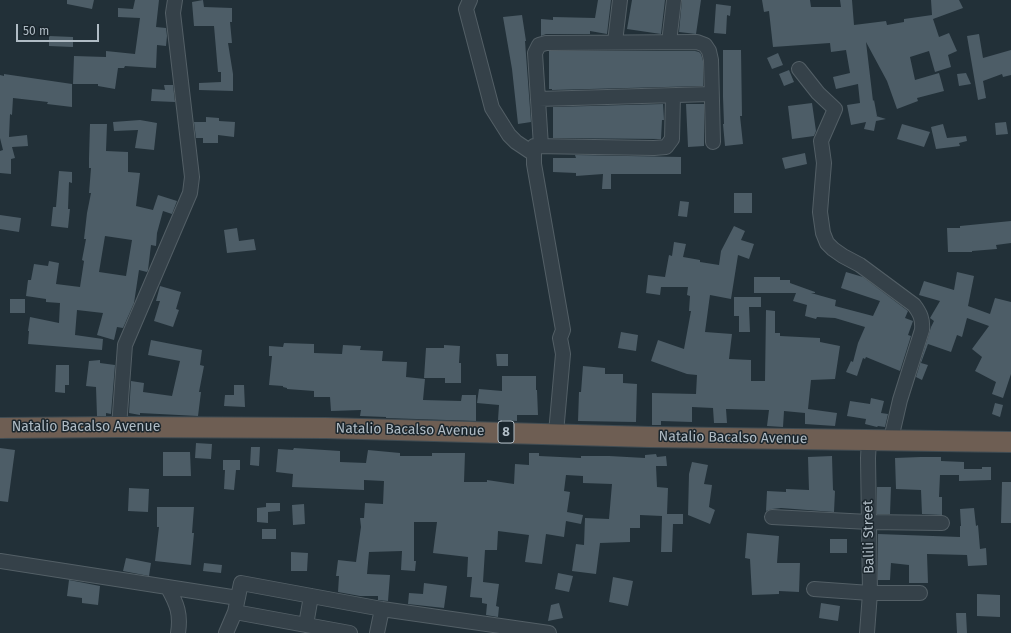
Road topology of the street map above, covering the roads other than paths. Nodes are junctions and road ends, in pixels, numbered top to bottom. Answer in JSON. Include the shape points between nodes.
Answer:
{"nodes":[{"id":1,"x":175,"y":0,"type":"edge"},
{"id":2,"x":470,"y":0,"type":"edge"},
{"id":3,"x":620,"y":0,"type":"edge"},
{"id":4,"x":674,"y":0,"type":"edge"},
{"id":5,"x":615,"y":42,"type":"junction"},
{"id":6,"x":669,"y":42,"type":"junction"},
{"id":7,"x":799,"y":69,"type":"dead end"},
{"id":8,"x":711,"y":94,"type":"junction"},
{"id":9,"x":673,"y":96,"type":"junction"},
{"id":10,"x":538,"y":99,"type":"junction"},
{"id":11,"x":713,"y":142,"type":"dead end"},
{"id":12,"x":536,"y":149,"type":"junction"},
{"id":13,"x":119,"y":427,"type":"junction"},
{"id":14,"x":0,"y":428,"type":"edge"},
{"id":15,"x":556,"y":434,"type":"junction"},
{"id":16,"x":870,"y":440,"type":"junction"},
{"id":17,"x":891,"y":440,"type":"junction"},
{"id":18,"x":1011,"y":442,"type":"edge"},
{"id":19,"x":772,"y":517,"type":"dead end"},
{"id":20,"x":869,"y":522,"type":"junction"},
{"id":21,"x":942,"y":523,"type":"dead end"},
{"id":22,"x":0,"y":561,"type":"edge"},
{"id":23,"x":168,"y":588,"type":"junction"},
{"id":24,"x":814,"y":589,"type":"dead end"},
{"id":25,"x":870,"y":593,"type":"junction"},
{"id":26,"x":920,"y":593,"type":"dead end"},
{"id":27,"x":311,"y":596,"type":"junction"},
{"id":28,"x":238,"y":598,"type":"junction"},
{"id":29,"x":382,"y":609,"type":"junction"},
{"id":30,"x":235,"y":612,"type":"junction"},
{"id":31,"x":306,"y":625,"type":"junction"},
{"id":32,"x":534,"y":632,"type":"edge"},
{"id":33,"x":178,"y":633,"type":"edge"},
{"id":34,"x":226,"y":633,"type":"edge"},
{"id":35,"x":350,"y":633,"type":"edge"},
{"id":36,"x":378,"y":633,"type":"edge"},
{"id":37,"x":549,"y":633,"type":"edge"},
{"id":38,"x":867,"y":633,"type":"edge"}],
"edges":[{"from":1,"to":13,"type":"street","via":[[173,13],[192,176],[190,193],[125,345]]},
{"from":2,"to":12,"type":"street","via":[[466,8],[492,108],[516,142]]},
{"from":3,"to":5,"type":"street"},
{"from":4,"to":6,"type":"street"},
{"from":5,"to":6,"type":"street"},
{"from":5,"to":10,"type":"street","via":[[539,45],[535,53]]},
{"from":6,"to":8,"type":"street","via":[[705,44],[709,51]]},
{"from":7,"to":17,"type":"street","via":[[835,109],[820,141],[824,163],[820,212],[827,243],[914,304],[923,322]]},
{"from":8,"to":9,"type":"street"},
{"from":8,"to":11,"type":"street"},
{"from":9,"to":10,"type":"street"},
{"from":9,"to":12,"type":"street","via":[[672,138],[666,147]]},
{"from":10,"to":12,"type":"street"},
{"from":12,"to":15,"type":"street","via":[[534,164],[563,330],[560,338],[562,354]]},
{"from":13,"to":14,"type":"highway","name":"Natalio Bacalso Avenue","number":"8"},
{"from":13,"to":15,"type":"highway","name":"Natalio Bacalso Avenue","number":"8"},
{"from":15,"to":16,"type":"highway","name":"Natalio Bacalso Avenue","number":"8"},
{"from":16,"to":17,"type":"highway","name":"Natalio Bacalso Avenue","number":"8"},
{"from":16,"to":20,"type":"street","name":"Balili Street"},
{"from":17,"to":18,"type":"highway","name":"Natalio Bacalso Avenue","number":"8"},
{"from":19,"to":20,"type":"street"},
{"from":20,"to":21,"type":"street"},
{"from":20,"to":25,"type":"street","name":"Balili Street"},
{"from":22,"to":23,"type":"street"},
{"from":23,"to":28,"type":"street"},
{"from":23,"to":33,"type":"street","via":[[178,608]]},
{"from":24,"to":25,"type":"street"},
{"from":25,"to":26,"type":"street"},
{"from":25,"to":38,"type":"street","name":"Balili Street"},
{"from":27,"to":28,"type":"street","via":[[241,583]]},
{"from":27,"to":29,"type":"street"},
{"from":27,"to":31,"type":"street"},
{"from":28,"to":30,"type":"street"},
{"from":29,"to":32,"type":"street"},
{"from":29,"to":36,"type":"street"},
{"from":30,"to":31,"type":"street"},
{"from":30,"to":34,"type":"street"},
{"from":31,"to":35,"type":"street"},
{"from":32,"to":37,"type":"street"}]}
